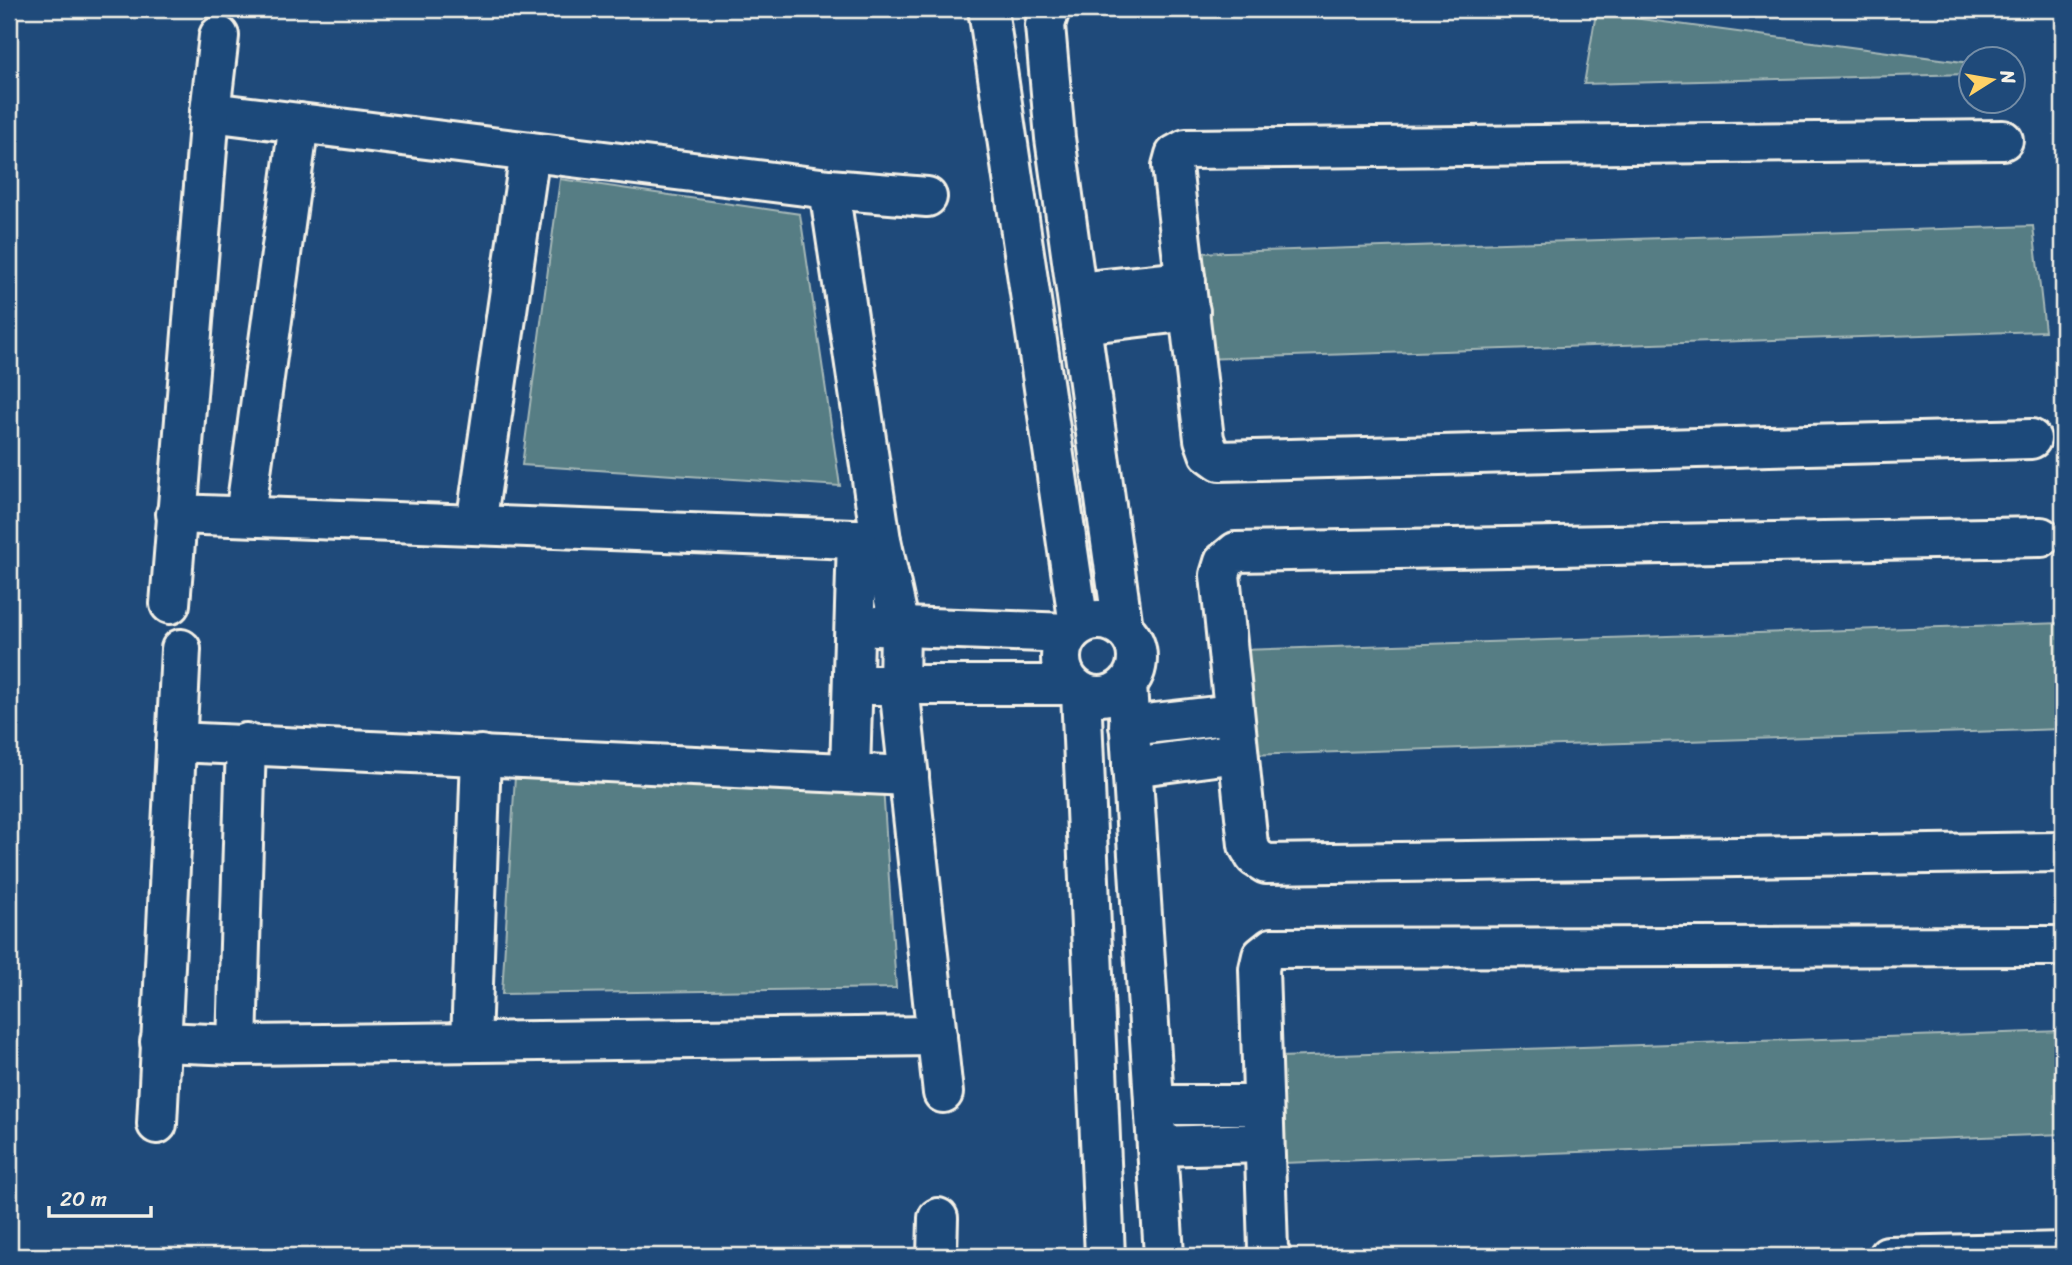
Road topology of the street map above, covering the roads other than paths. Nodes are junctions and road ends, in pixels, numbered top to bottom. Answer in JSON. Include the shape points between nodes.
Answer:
{"nodes":[{"id":1,"x":988,"y":9,"type":"edge"},
{"id":2,"x":1050,"y":9,"type":"edge"},
{"id":3,"x":219,"y":36,"type":"dead end"},
{"id":4,"x":210,"y":112,"type":"junction"},
{"id":5,"x":299,"y":123,"type":"junction"},
{"id":6,"x":1006,"y":138,"type":"junction"},
{"id":7,"x":1055,"y":138,"type":"junction"},
{"id":8,"x":2003,"y":140,"type":"dead end"},
{"id":9,"x":530,"y":152,"type":"junction"},
{"id":10,"x":829,"y":189,"type":"junction"},
{"id":11,"x":927,"y":197,"type":"dead end"},
{"id":12,"x":1188,"y":296,"type":"junction"},
{"id":13,"x":1079,"y":308,"type":"junction"},
{"id":14,"x":2031,"y":439,"type":"dead end"},
{"id":15,"x":176,"y":514,"type":"junction"},
{"id":16,"x":245,"y":516,"type":"junction"},
{"id":17,"x":476,"y":525,"type":"junction"},
{"id":18,"x":2041,"y":537,"type":"dead end"},
{"id":19,"x":869,"y":539,"type":"junction"},
{"id":20,"x":170,"y":604,"type":"dead end"},
{"id":21,"x":854,"y":625,"type":"junction"},
{"id":22,"x":900,"y":627,"type":"junction"},
{"id":23,"x":1124,"y":628,"type":"junction"},
{"id":24,"x":1074,"y":629,"type":"junction"},
{"id":25,"x":181,"y":649,"type":"dead end"},
{"id":26,"x":852,"y":685,"type":"junction"},
{"id":27,"x":899,"y":685,"type":"junction"},
{"id":28,"x":1127,"y":685,"type":"junction"},
{"id":29,"x":1076,"y":689,"type":"junction"},
{"id":30,"x":1234,"y":714,"type":"junction"},
{"id":31,"x":1129,"y":726,"type":"junction"},
{"id":32,"x":176,"y":742,"type":"junction"},
{"id":33,"x":246,"y":743,"type":"junction"},
{"id":34,"x":1238,"y":752,"type":"junction"},
{"id":35,"x":481,"y":755,"type":"junction"},
{"id":36,"x":1132,"y":767,"type":"junction"},
{"id":37,"x":850,"y":772,"type":"junction"},
{"id":38,"x":909,"y":776,"type":"junction"},
{"id":39,"x":2063,"y":852,"type":"edge"},
{"id":40,"x":2063,"y":946,"type":"edge"},
{"id":41,"x":937,"y":1036,"type":"junction"},
{"id":42,"x":160,"y":1042,"type":"junction"},
{"id":43,"x":471,"y":1042,"type":"junction"},
{"id":44,"x":237,"y":1045,"type":"junction"},
{"id":45,"x":943,"y":1093,"type":"dead end"},
{"id":46,"x":1154,"y":1105,"type":"junction"},
{"id":47,"x":1263,"y":1105,"type":"junction"},
{"id":48,"x":157,"y":1124,"type":"dead end"},
{"id":49,"x":1264,"y":1143,"type":"junction"},
{"id":50,"x":1157,"y":1146,"type":"junction"},
{"id":51,"x":938,"y":1218,"type":"dead end"},
{"id":52,"x":2063,"y":1252,"type":"edge"},
{"id":53,"x":937,"y":1256,"type":"edge"},
{"id":54,"x":1105,"y":1256,"type":"edge"},
{"id":55,"x":1110,"y":1256,"type":"edge"},
{"id":56,"x":1164,"y":1256,"type":"edge"},
{"id":57,"x":1271,"y":1256,"type":"edge"},
{"id":58,"x":1888,"y":1256,"type":"edge"}],
"edges":[{"from":1,"to":6,"type":"street"},
{"from":2,"to":7,"type":"street","via":[[1045,25]]},
{"from":3,"to":4,"type":"street"},
{"from":4,"to":5,"type":"street"},
{"from":4,"to":15,"type":"street"},
{"from":5,"to":9,"type":"street"},
{"from":5,"to":16,"type":"street"},
{"from":6,"to":7,"type":"street","via":[[1031,129]]},
{"from":6,"to":24,"type":"street"},
{"from":7,"to":13,"type":"street"},
{"from":8,"to":12,"type":"street","via":[[1186,149],[1175,155],[1172,166]]},
{"from":9,"to":10,"type":"street"},
{"from":9,"to":17,"type":"street"},
{"from":10,"to":11,"type":"street"},
{"from":10,"to":19,"type":"street"},
{"from":12,"to":13,"type":"street"},
{"from":12,"to":14,"type":"street","via":[[1204,439],[1209,453],[1220,461]]},
{"from":13,"to":23,"type":"street"},
{"from":15,"to":16,"type":"street"},
{"from":15,"to":20,"type":"street"},
{"from":16,"to":17,"type":"street"},
{"from":17,"to":19,"type":"street"},
{"from":18,"to":30,"type":"street","via":[[1236,552],[1224,562],[1220,575]]},
{"from":19,"to":21,"type":"street"},
{"from":19,"to":22,"type":"street"},
{"from":21,"to":22,"type":"street"},
{"from":21,"to":26,"type":"street"},
{"from":22,"to":24,"type":"street"},
{"from":22,"to":27,"type":"street"},
{"from":23,"to":24,"type":"street","via":[[1102,620]]},
{"from":23,"to":28,"type":"street","via":[[1132,638],[1137,662]]},
{"from":24,"to":29,"type":"street","via":[[1064,642],[1061,665]]},
{"from":25,"to":32,"type":"street"},
{"from":26,"to":27,"type":"street"},
{"from":26,"to":37,"type":"street"},
{"from":27,"to":29,"type":"street"},
{"from":27,"to":38,"type":"street"},
{"from":28,"to":29,"type":"street","via":[[1093,697]]},
{"from":28,"to":31,"type":"street"},
{"from":29,"to":54,"type":"street"},
{"from":30,"to":31,"type":"street"},
{"from":30,"to":34,"type":"street"},
{"from":31,"to":36,"type":"street"},
{"from":32,"to":33,"type":"street"},
{"from":32,"to":42,"type":"street"},
{"from":33,"to":35,"type":"street"},
{"from":33,"to":44,"type":"street"},
{"from":34,"to":36,"type":"street"},
{"from":34,"to":39,"type":"street","via":[[1248,845],[1266,864]]},
{"from":35,"to":37,"type":"street"},
{"from":35,"to":43,"type":"street"},
{"from":36,"to":46,"type":"street"},
{"from":37,"to":38,"type":"street"},
{"from":38,"to":41,"type":"street"},
{"from":40,"to":47,"type":"street","via":[[1272,948],[1262,956],[1259,969]]},
{"from":41,"to":43,"type":"street"},
{"from":41,"to":45,"type":"street"},
{"from":42,"to":44,"type":"street"},
{"from":42,"to":48,"type":"street"},
{"from":43,"to":44,"type":"street"},
{"from":46,"to":47,"type":"street"},
{"from":46,"to":50,"type":"street"},
{"from":47,"to":49,"type":"street"},
{"from":49,"to":50,"type":"street"},
{"from":49,"to":57,"type":"street"},
{"from":50,"to":56,"type":"street"},
{"from":51,"to":53,"type":"street"},
{"from":52,"to":58,"type":"street"},
{"from":55,"to":56,"type":"street","via":[[1132,1244]]}]}
